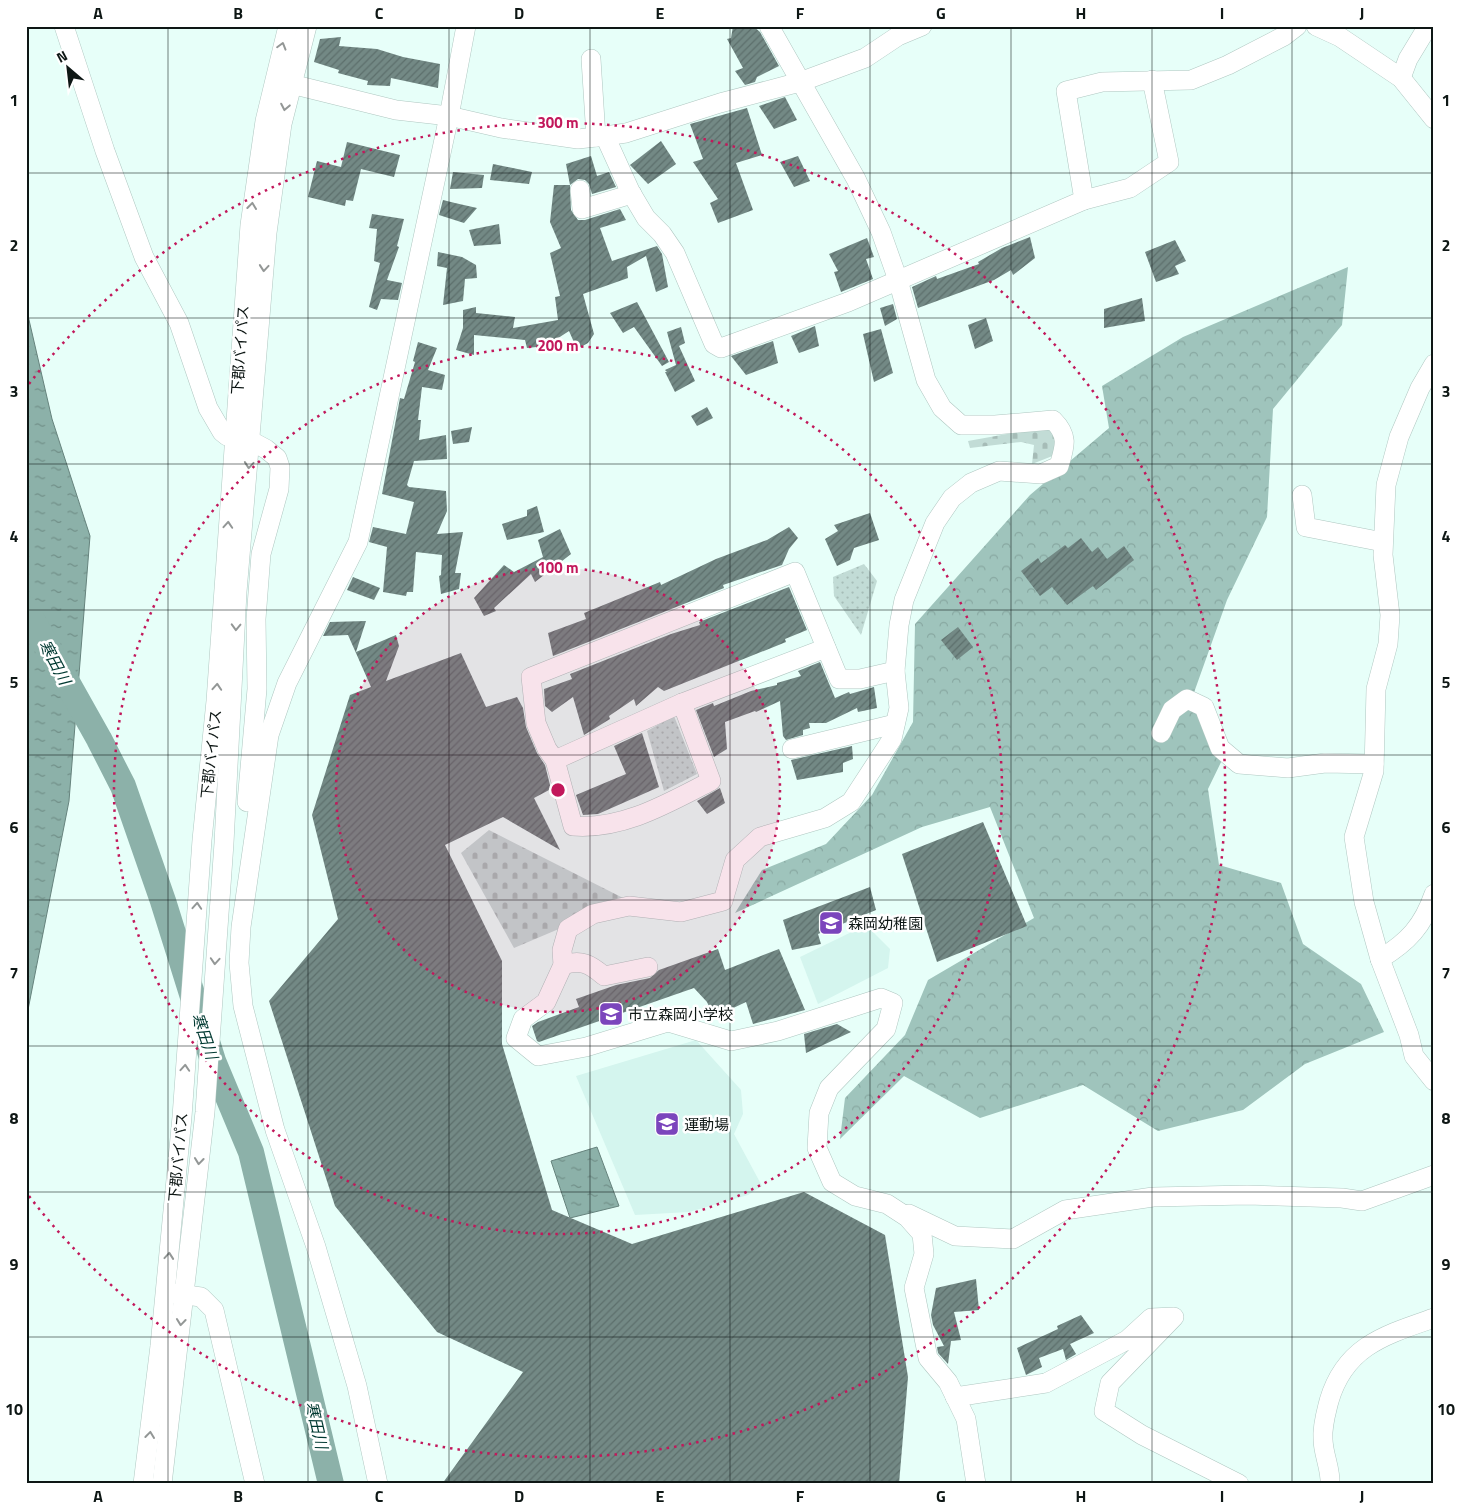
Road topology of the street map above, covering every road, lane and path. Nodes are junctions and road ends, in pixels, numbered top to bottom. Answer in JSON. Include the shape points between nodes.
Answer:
{"nodes":[{"id":1,"x":64,"y":26,"type":"edge"},
{"id":2,"x":288,"y":26,"type":"edge"},
{"id":3,"x":306,"y":26,"type":"edge"},
{"id":4,"x":466,"y":26,"type":"edge"},
{"id":5,"x":770,"y":26,"type":"edge"},
{"id":6,"x":922,"y":26,"type":"edge"},
{"id":7,"x":1297,"y":26,"type":"edge"},
{"id":8,"x":1316,"y":26,"type":"edge"},
{"id":9,"x":1428,"y":26,"type":"edge"},
{"id":10,"x":591,"y":59,"type":"dead end"},
{"id":11,"x":1401,"y":78,"type":"junction"},
{"id":12,"x":1152,"y":80,"type":"junction"},
{"id":13,"x":800,"y":82,"type":"junction"},
{"id":14,"x":290,"y":84,"type":"junction"},
{"id":15,"x":449,"y":116,"type":"junction"},
{"id":16,"x":1434,"y":119,"type":"edge"},
{"id":17,"x":600,"y":137,"type":"junction"},
{"id":18,"x":580,"y":190,"type":"dead end"},
{"id":19,"x":632,"y":194,"type":"junction"},
{"id":20,"x":1084,"y":200,"type":"junction"},
{"id":21,"x":898,"y":280,"type":"junction"},
{"id":22,"x":1434,"y":364,"type":"edge"},
{"id":23,"x":242,"y":440,"type":"junction"},
{"id":24,"x":1302,"y":494,"type":"dead end"},
{"id":25,"x":1383,"y":542,"type":"junction"},
{"id":26,"x":826,"y":648,"type":"junction"},
{"id":27,"x":895,"y":671,"type":"junction"},
{"id":28,"x":682,"y":703,"type":"junction"},
{"id":29,"x":895,"y":724,"type":"junction"},
{"id":30,"x":1161,"y":733,"type":"dead end"},
{"id":31,"x":792,"y":748,"type":"dead end"},
{"id":32,"x":555,"y":760,"type":"junction"},
{"id":33,"x":1374,"y":764,"type":"junction"},
{"id":34,"x":1434,"y":894,"type":"edge"},
{"id":35,"x":242,"y":927,"type":"junction"},
{"id":36,"x":1380,"y":959,"type":"junction"},
{"id":37,"x":563,"y":965,"type":"junction"},
{"id":38,"x":648,"y":967,"type":"dead end"},
{"id":39,"x":1434,"y":1081,"type":"edge"},
{"id":40,"x":1434,"y":1175,"type":"edge"},
{"id":41,"x":887,"y":1204,"type":"junction"},
{"id":42,"x":175,"y":1294,"type":"junction"},
{"id":43,"x":1434,"y":1318,"type":"edge"},
{"id":44,"x":956,"y":1397,"type":"junction"},
{"id":45,"x":144,"y":1484,"type":"edge"},
{"id":46,"x":162,"y":1484,"type":"edge"},
{"id":47,"x":255,"y":1484,"type":"edge"},
{"id":48,"x":378,"y":1484,"type":"edge"},
{"id":49,"x":976,"y":1484,"type":"edge"},
{"id":50,"x":1239,"y":1484,"type":"edge"},
{"id":51,"x":1330,"y":1484,"type":"edge"}],
"edges":[{"from":1,"to":23,"type":"street","via":[[144,257],[179,323],[208,408],[222,432]]},
{"from":23,"to":2,"type":"street","name":"下郡バイパス","one_way":true,"via":[[254,189],[269,103]]},
{"from":3,"to":14,"type":"street"},
{"from":4,"to":15,"type":"street"},
{"from":5,"to":13,"type":"street"},
{"from":6,"to":13,"type":"street","via":[[898,36],[865,58]]},
{"from":7,"to":12,"type":"street","via":[[1228,65],[1191,80]]},
{"from":8,"to":11,"type":"street","via":[[1340,37]]},
{"from":9,"to":11,"type":"street","via":[[1408,59]]},
{"from":10,"to":17,"type":"street"},
{"from":11,"to":16,"type":"street"},
{"from":12,"to":20,"type":"street","via":[[1169,162],[1130,188]]},
{"from":12,"to":20,"type":"street","via":[[1102,82],[1066,91]]},
{"from":13,"to":17,"type":"street","via":[[626,133]]},
{"from":13,"to":21,"type":"street","via":[[856,179],[881,232]]},
{"from":14,"to":15,"type":"street","via":[[396,110]]},
{"from":14,"to":23,"type":"street","one_way":true,"via":[[272,185]]},
{"from":15,"to":17,"type":"street","via":[[545,134]]},
{"from":15,"to":35,"type":"street","via":[[358,542],[287,683],[269,736]]},
{"from":17,"to":19,"type":"street"},
{"from":18,"to":19,"type":"street","via":[[584,217]]},
{"from":19,"to":21,"type":"street","via":[[646,218],[675,253],[714,344],[721,348],[848,302]]},
{"from":20,"to":21,"type":"street"},
{"from":21,"to":27,"type":"street","via":[[926,380],[942,408],[961,425],[1053,420],[1061,428],[1065,444],[1059,466],[1041,474],[999,471],[971,483],[952,498],[935,523],[904,600],[898,625]]},
{"from":22,"to":25,"type":"street","via":[[1420,388],[1390,463]]},
{"from":23,"to":35,"type":"street","via":[[266,449],[277,458],[280,477],[261,554],[256,618],[256,702],[240,864]]},
{"from":42,"to":23,"type":"street","name":"下郡バイパス","one_way":true,"via":[[182,1117],[202,840]]},
{"from":23,"to":42,"type":"street","one_way":true,"via":[[224,843],[204,1112]]},
{"from":24,"to":25,"type":"street","via":[[1306,527]]},
{"from":25,"to":33,"type":"street","via":[[1390,615],[1388,644],[1376,689]]},
{"from":26,"to":27,"type":"street","via":[[839,679],[860,679]]},
{"from":26,"to":28,"type":"street"},
{"from":26,"to":32,"type":"street","via":[[795,572],[531,677],[536,723]]},
{"from":27,"to":29,"type":"street","via":[[899,708]]},
{"from":28,"to":32,"type":"street"},
{"from":28,"to":32,"type":"street","via":[[711,781],[654,810],[602,826],[573,826]]},
{"from":29,"to":31,"type":"street"},
{"from":29,"to":37,"type":"street","via":[[892,739],[850,802],[825,818],[760,837],[735,860],[723,901],[681,912],[629,906],[593,914],[568,929],[562,950]]},
{"from":30,"to":33,"type":"street","via":[[1172,710],[1187,699],[1204,707],[1220,748],[1239,764],[1288,768],[1326,763]]},
{"from":33,"to":36,"type":"street","via":[[1354,837],[1364,902]]},
{"from":34,"to":36,"type":"street","via":[[1417,931],[1399,948]]},
{"from":35,"to":48,"type":"street","via":[[239,963],[243,1006],[275,1130],[316,1247],[357,1386]]},
{"from":36,"to":39,"type":"street","via":[[1410,1035],[1414,1056]]},
{"from":37,"to":38,"type":"street","via":[[574,961],[590,963],[604,976]]},
{"from":37,"to":41,"type":"street","via":[[546,1002],[523,1019],[516,1038],[538,1056],[668,1022],[731,1041],[778,1031],[881,998],[893,1003],[886,1029],[829,1088],[819,1113],[817,1148],[832,1182],[855,1196]]},
{"from":40,"to":41,"type":"street","via":[[1362,1201],[1247,1195],[1153,1197],[1065,1210],[1013,1239],[955,1236]]},
{"from":41,"to":44,"type":"street","via":[[922,1234],[924,1254],[914,1288],[918,1315],[928,1358]]},
{"from":45,"to":42,"type":"street","name":"下郡バイパス","one_way":true},
{"from":42,"to":46,"type":"street","one_way":true},
{"from":42,"to":47,"type":"street","via":[[201,1297],[217,1317]]},
{"from":43,"to":51,"type":"street","via":[[1377,1339],[1336,1378],[1324,1418],[1323,1439]]},
{"from":44,"to":49,"type":"street","via":[[966,1420]]},
{"from":44,"to":50,"type":"street","via":[[1046,1383],[1127,1340],[1151,1318],[1174,1317],[1110,1383],[1104,1410],[1142,1435]]}]}
